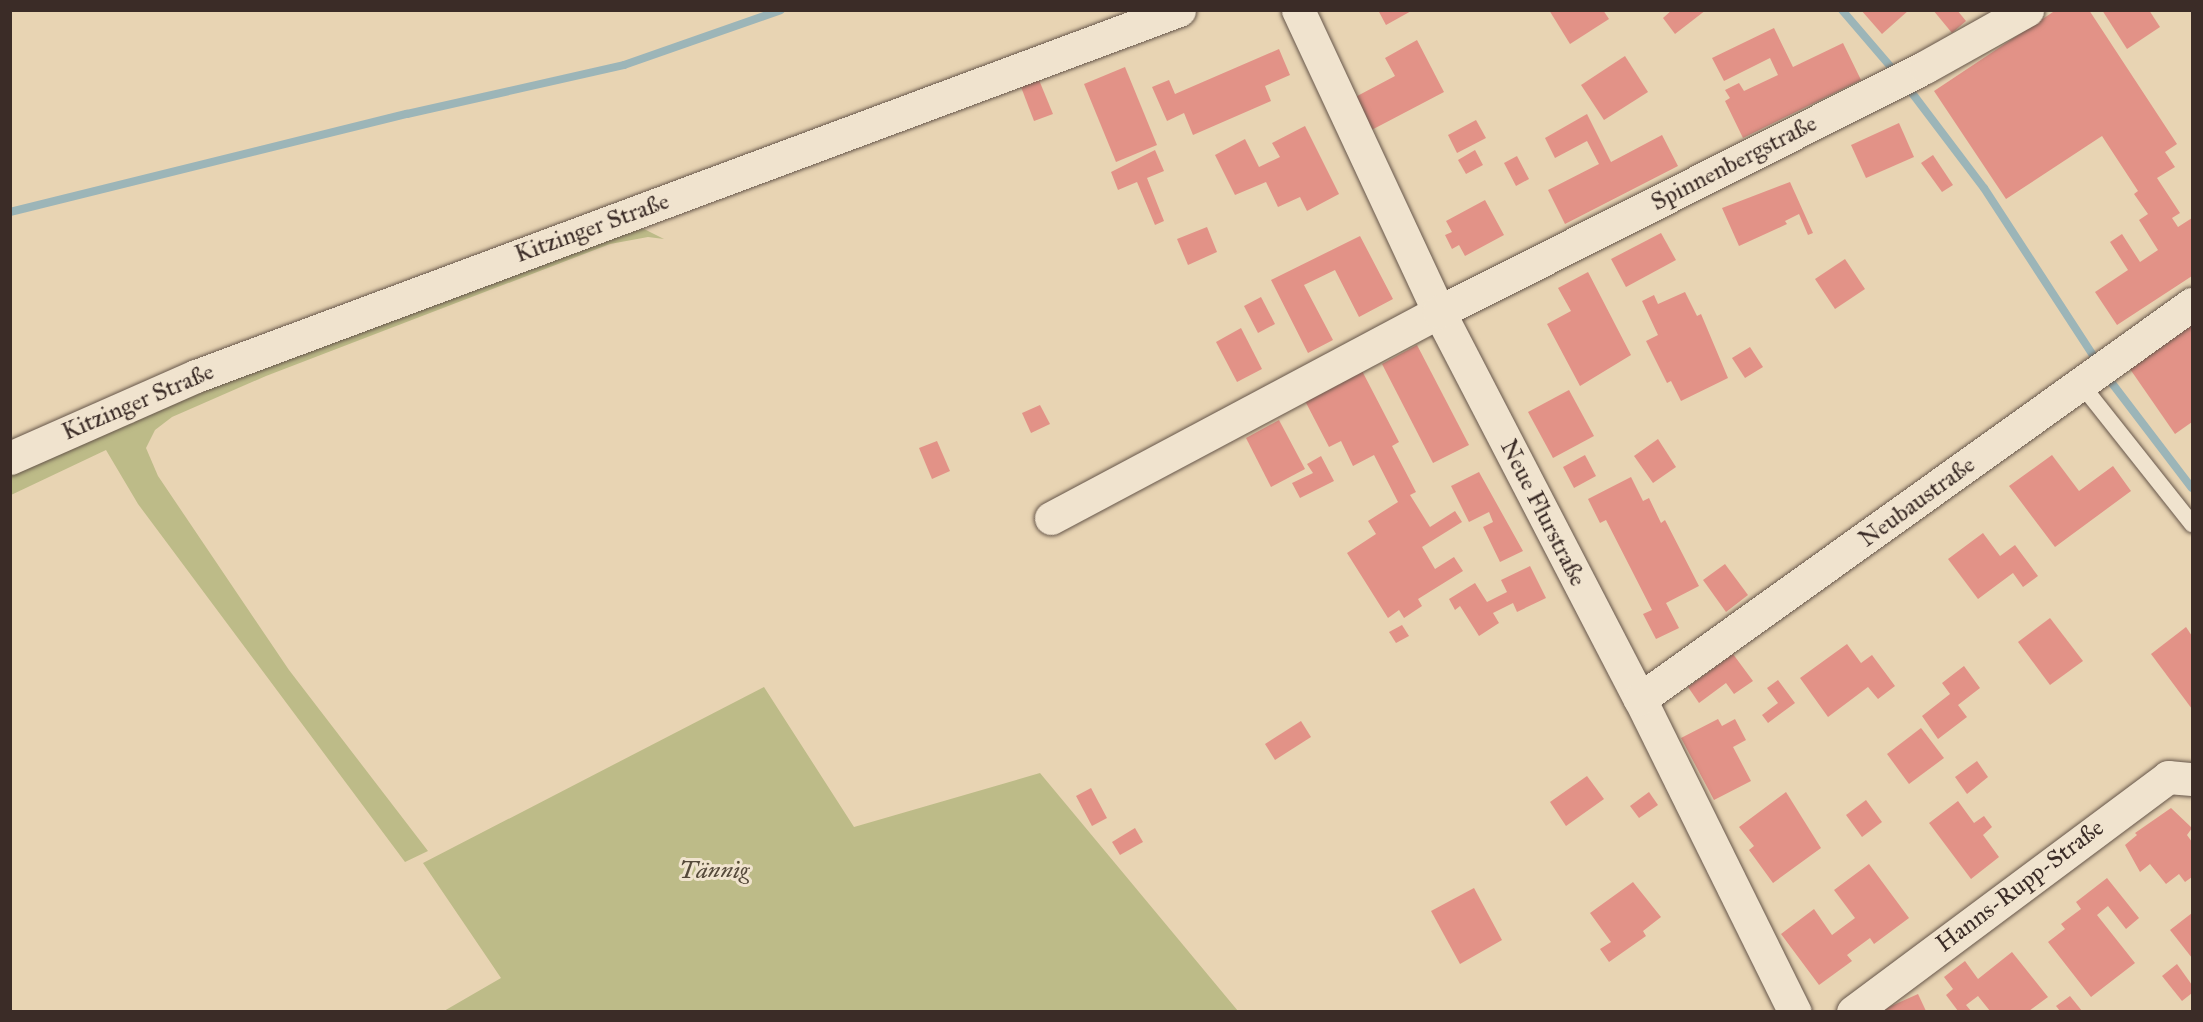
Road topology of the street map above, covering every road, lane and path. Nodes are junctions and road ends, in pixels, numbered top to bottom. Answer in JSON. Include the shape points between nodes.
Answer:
{"nodes":[{"id":1,"x":1179,"y":10,"type":"edge"},
{"id":2,"x":1298,"y":10,"type":"edge"},
{"id":3,"x":2027,"y":10,"type":"edge"},
{"id":4,"x":2193,"y":304,"type":"edge"},
{"id":5,"x":1439,"y":312,"type":"junction"},
{"id":6,"x":2081,"y":384,"type":"junction"},
{"id":7,"x":10,"y":458,"type":"edge"},
{"id":8,"x":1051,"y":518,"type":"dead end"},
{"id":9,"x":2193,"y":524,"type":"edge"},
{"id":10,"x":1640,"y":699,"type":"junction"},
{"id":11,"x":2193,"y":779,"type":"edge"},
{"id":12,"x":1795,"y":1011,"type":"edge"},
{"id":13,"x":1853,"y":1011,"type":"edge"}],
"edges":[{"from":1,"to":7,"type":"street","name":"Kitzinger Straße","via":[[207,372]]},
{"from":2,"to":5,"type":"street","name":"Neue Flurstraße"},
{"from":3,"to":5,"type":"street","name":"Spinnenbergstraße","via":[[1925,68]]},
{"from":4,"to":6,"type":"street","name":"Neubaustraße"},
{"from":5,"to":8,"type":"street","name":"Spinnenbergstraße"},
{"from":5,"to":10,"type":"street","name":"Neue Flurstraße"},
{"from":6,"to":9,"type":"lane"},
{"from":6,"to":10,"type":"street","name":"Neubaustraße"},
{"from":10,"to":12,"type":"street","name":"Neue Flurstraße"},
{"from":11,"to":13,"type":"street","name":"Hanns-Rupp-Straße","via":[[2168,777]]}]}
